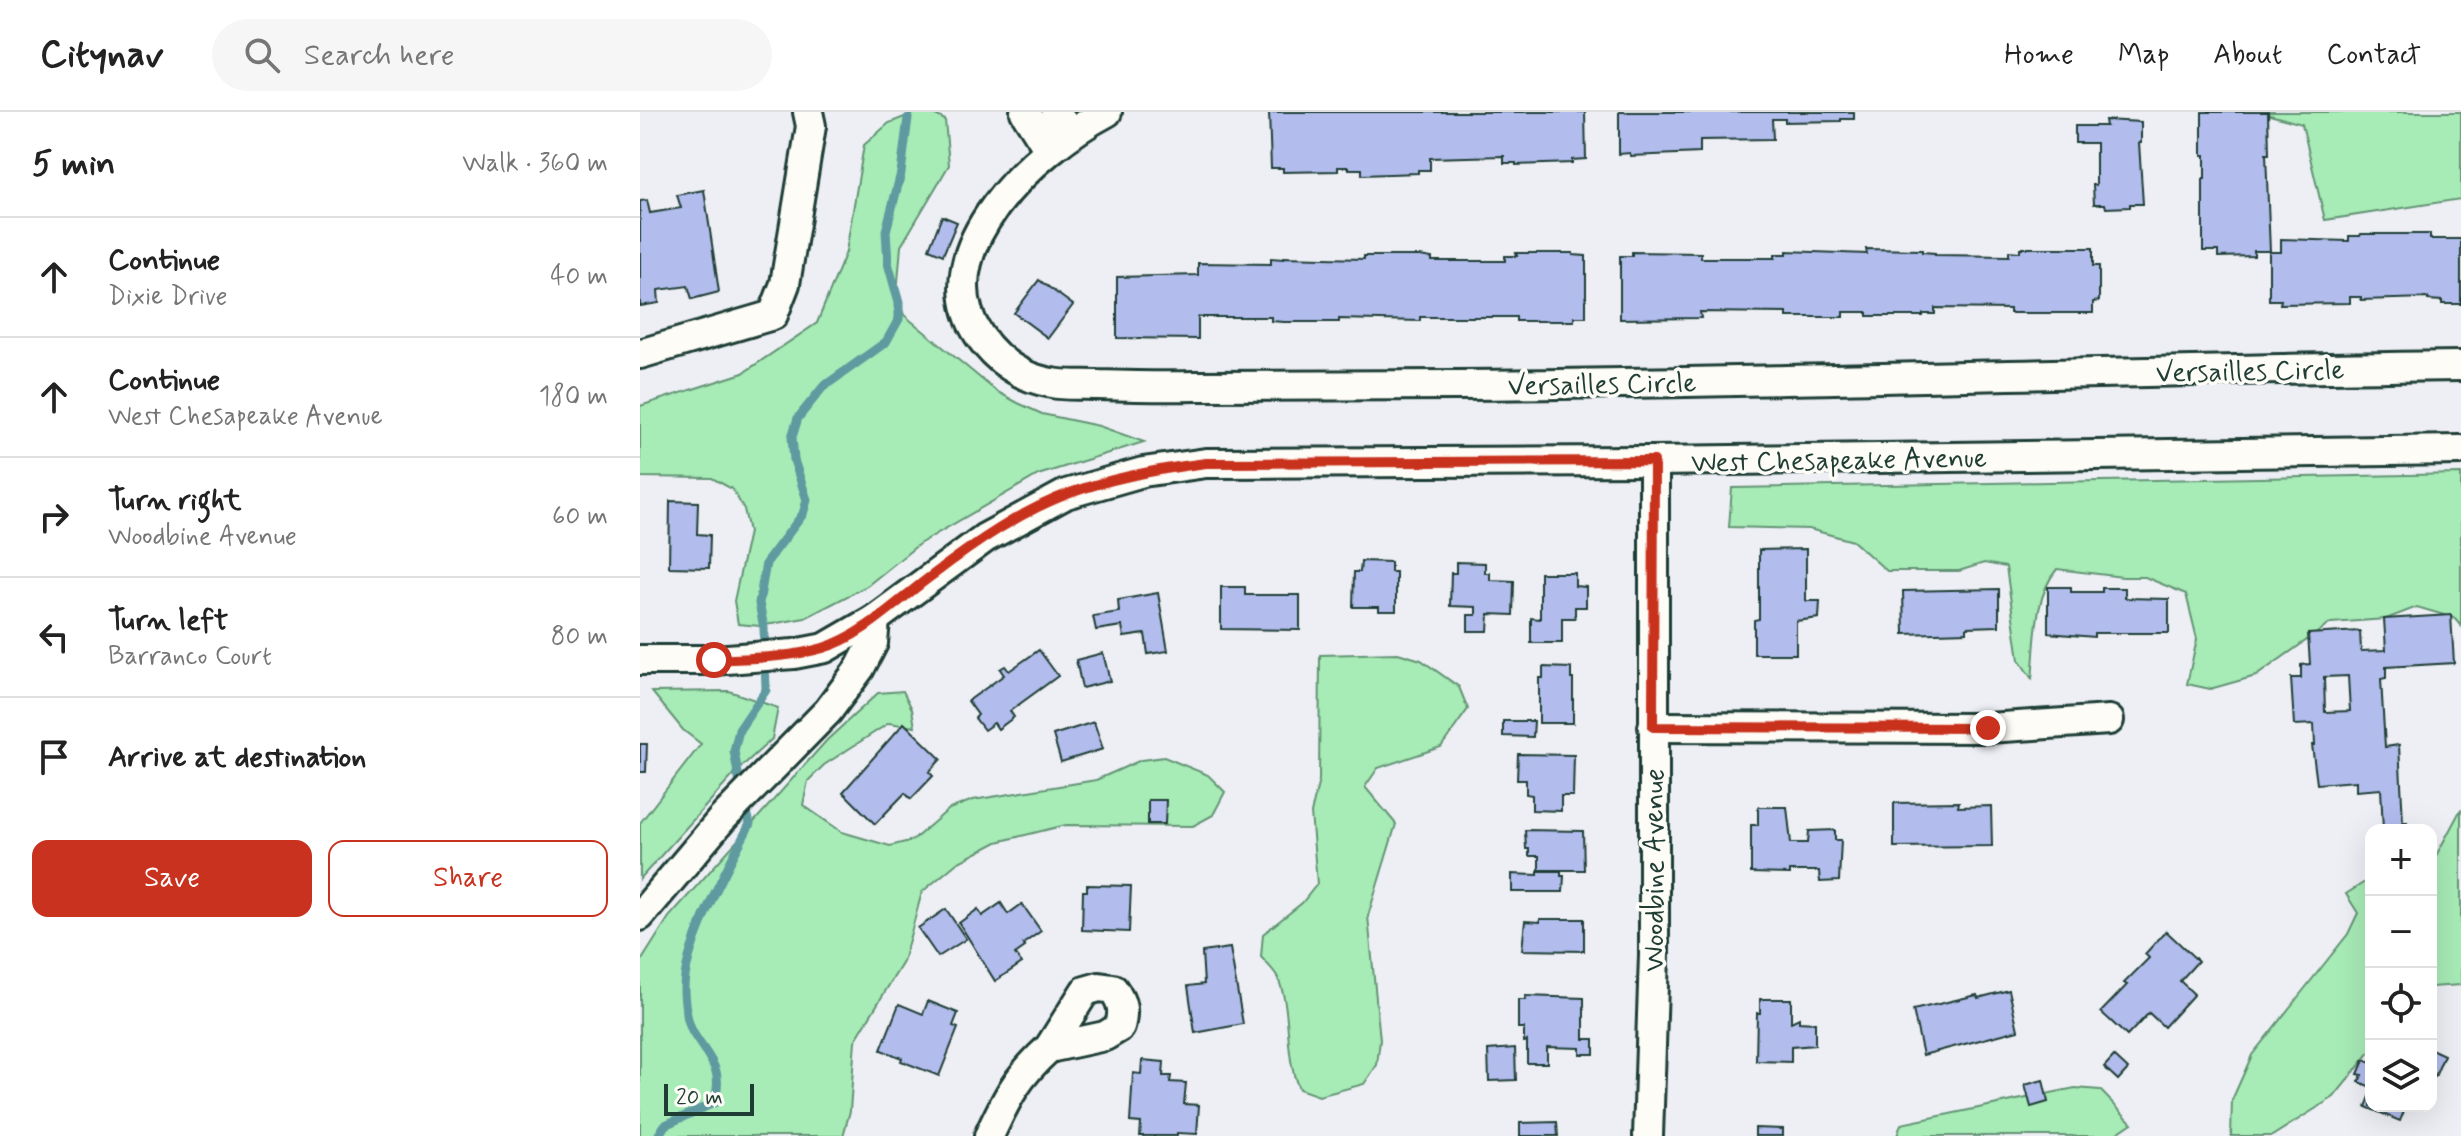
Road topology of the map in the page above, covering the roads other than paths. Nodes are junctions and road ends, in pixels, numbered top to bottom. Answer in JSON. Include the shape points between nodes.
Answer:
{"nodes":[{"id":1,"x":808,"y":112,"type":"edge"},
{"id":2,"x":1025,"y":112,"type":"edge"},
{"id":3,"x":1107,"y":112,"type":"edge"},
{"id":4,"x":1058,"y":132,"type":"edge"},
{"id":5,"x":640,"y":354,"type":"edge"},
{"id":6,"x":2461,"y":366,"type":"edge"},
{"id":7,"x":2461,"y":450,"type":"edge"},
{"id":8,"x":1654,"y":461,"type":"junction"},
{"id":9,"x":875,"y":619,"type":"junction"},
{"id":10,"x":640,"y":660,"type":"edge"},
{"id":11,"x":2109,"y":720,"type":"dead end"},
{"id":12,"x":1653,"y":727,"type":"junction"},
{"id":13,"x":640,"y":916,"type":"edge"},
{"id":14,"x":1049,"y":1048,"type":"dead end"},
{"id":15,"x":989,"y":1136,"type":"edge"},
{"id":16,"x":1648,"y":1136,"type":"edge"}],
"edges":[{"from":1,"to":5,"type":"street","via":[[811,126],[785,284],[773,315]]},
{"from":2,"to":4,"type":"street"},
{"from":3,"to":4,"type":"street","name":"Versailles Circle"},
{"from":4,"to":6,"type":"street","name":"Versailles Circle","via":[[980,226],[964,273],[970,320],[995,357],[1051,383],[1646,384]]},
{"from":7,"to":8,"type":"street","name":"West Chesapeake Avenue"},
{"from":8,"to":9,"type":"street","name":"West Chesapeake Avenue","via":[[1206,463],[1143,472],[1066,494],[1027,513]]},
{"from":8,"to":12,"type":"street","name":"Woodbine Avenue"},
{"from":9,"to":10,"type":"street","name":"West Chesapeake Avenue","via":[[825,648],[754,657]]},
{"from":9,"to":13,"type":"street","via":[[873,643],[828,711],[722,819]]},
{"from":11,"to":12,"type":"street","via":[[1988,728]]},
{"from":12,"to":16,"type":"street","name":"Woodbine Avenue"},
{"from":14,"to":15,"type":"street","via":[[1025,1070]]}]}
